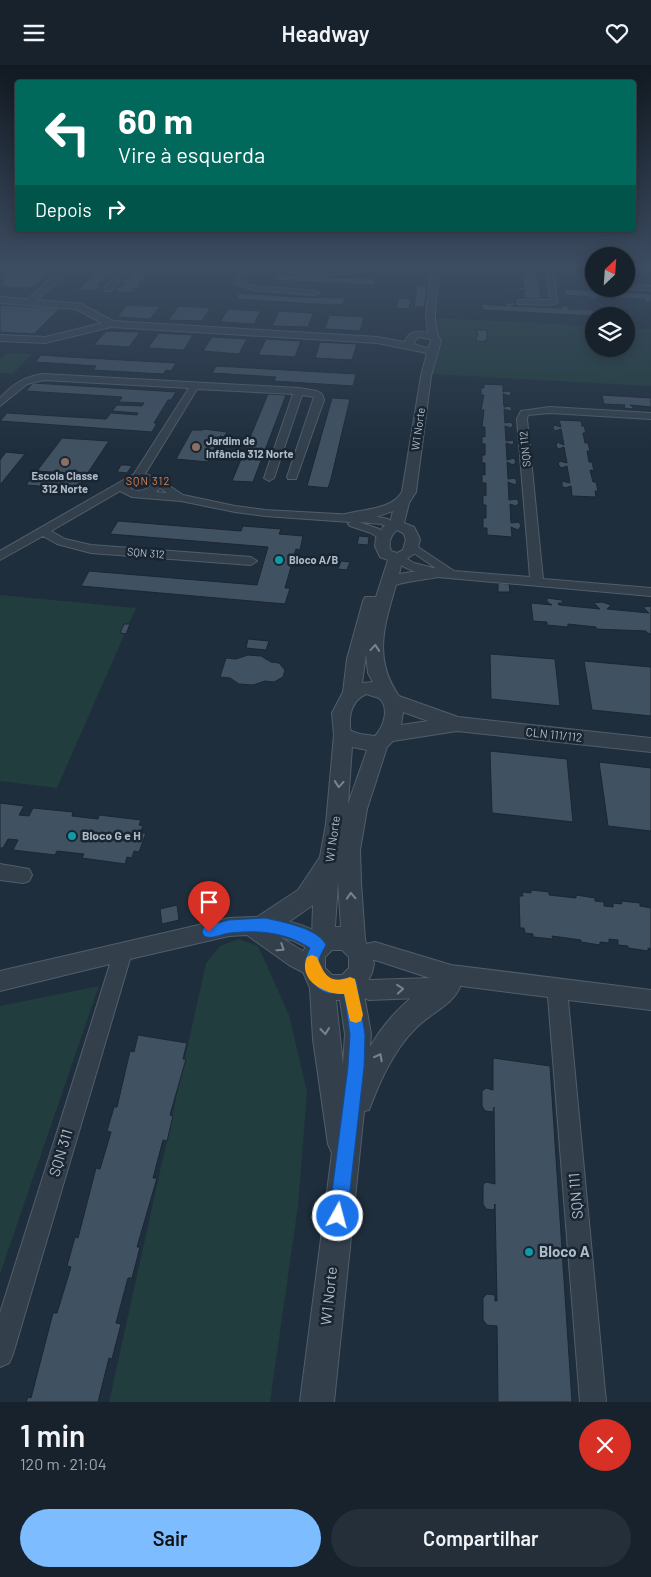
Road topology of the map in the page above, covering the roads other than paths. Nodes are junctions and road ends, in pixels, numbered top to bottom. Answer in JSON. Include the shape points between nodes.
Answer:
{"nodes":[{"id":1,"x":72,"y":328,"type":"edge"},
{"id":2,"x":95,"y":328,"type":"edge"},
{"id":3,"x":184,"y":328,"type":"edge"},
{"id":4,"x":424,"y":328,"type":"edge"},
{"id":5,"x":432,"y":328,"type":"edge"},
{"id":6,"x":415,"y":335,"type":"junction"},
{"id":7,"x":433,"y":336,"type":"junction"},
{"id":8,"x":65,"y":337,"type":"junction"},
{"id":9,"x":0,"y":338,"type":"edge"},
{"id":10,"x":377,"y":340,"type":"junction"},
{"id":11,"x":413,"y":348,"type":"junction"},
{"id":12,"x":433,"y":349,"type":"junction"},
{"id":13,"x":428,"y":367,"type":"junction"},
{"id":14,"x":195,"y":385,"type":"junction"},
{"id":15,"x":298,"y":391,"type":"junction"},
{"id":16,"x":0,"y":403,"type":"edge"},
{"id":17,"x":651,"y":416,"type":"edge"},
{"id":18,"x":152,"y":457,"type":"junction"},
{"id":19,"x":138,"y":477,"type":"junction"},
{"id":20,"x":292,"y":477,"type":"dead end"},
{"id":21,"x":269,"y":478,"type":"dead end"},
{"id":22,"x":156,"y":481,"type":"junction"},
{"id":23,"x":126,"y":483,"type":"junction"},
{"id":24,"x":138,"y":494,"type":"junction"},
{"id":25,"x":181,"y":498,"type":"junction"},
{"id":26,"x":405,"y":498,"type":"junction"},
{"id":27,"x":95,"y":500,"type":"junction"},
{"id":28,"x":350,"y":517,"type":"junction"},
{"id":29,"x":335,"y":518,"type":"junction"},
{"id":30,"x":44,"y":532,"type":"junction"},
{"id":31,"x":394,"y":541,"type":"junction"},
{"id":32,"x":412,"y":547,"type":"joint"},
{"id":33,"x":0,"y":556,"type":"edge"},
{"id":34,"x":251,"y":561,"type":"dead end"},
{"id":35,"x":437,"y":573,"type":"junction"},
{"id":36,"x":454,"y":574,"type":"junction"},
{"id":37,"x":390,"y":582,"type":"junction"},
{"id":38,"x":537,"y":582,"type":"junction"},
{"id":39,"x":651,"y":592,"type":"edge"},
{"id":40,"x":352,"y":692,"type":"junction"},
{"id":41,"x":390,"y":698,"type":"junction"},
{"id":42,"x":458,"y":724,"type":"junction"},
{"id":43,"x":343,"y":735,"type":"junction"},
{"id":44,"x":384,"y":738,"type":"junction"},
{"id":45,"x":651,"y":745,"type":"edge"},
{"id":46,"x":330,"y":861,"type":"junction"},
{"id":47,"x":0,"y":872,"type":"edge"},
{"id":48,"x":23,"y":875,"type":"dead end"},
{"id":49,"x":258,"y":925,"type":"junction"},
{"id":50,"x":321,"y":943,"type":"junction"},
{"id":51,"x":357,"y":949,"type":"junction"},
{"id":52,"x":123,"y":952,"type":"junction"},
{"id":53,"x":317,"y":975,"type":"junction"},
{"id":54,"x":0,"y":981,"type":"edge"},
{"id":55,"x":351,"y":983,"type":"junction"},
{"id":56,"x":459,"y":983,"type":"junction"},
{"id":57,"x":557,"y":989,"type":"junction"},
{"id":58,"x":651,"y":1000,"type":"edge"},
{"id":59,"x":352,"y":1117,"type":"junction"},
{"id":60,"x":344,"y":1160,"type":"junction"},
{"id":61,"x":0,"y":1354,"type":"edge"},
{"id":62,"x":317,"y":1402,"type":"edge"},
{"id":63,"x":593,"y":1402,"type":"edge"}],
"edges":[{"from":1,"to":8,"type":"street"},
{"from":2,"to":8,"type":"street"},
{"from":3,"to":10,"type":"street"},
{"from":4,"to":6,"type":"street"},
{"from":5,"to":7,"type":"street"},
{"from":6,"to":7,"type":"street"},
{"from":6,"to":10,"type":"street"},
{"from":6,"to":11,"type":"street","via":[[409,341]]},
{"from":7,"to":12,"type":"street","via":[[436,341]]},
{"from":8,"to":9,"type":"street","via":[[46,340]]},
{"from":10,"to":11,"type":"street"},
{"from":11,"to":12,"type":"street"},
{"from":11,"to":13,"type":"street"},
{"from":12,"to":13,"type":"street","name":"W1 Norte"},
{"from":13,"to":26,"type":"street","name":"W1 Norte"},
{"from":14,"to":15,"type":"street"},
{"from":14,"to":16,"type":"street","via":[[37,377],[20,383]]},
{"from":14,"to":18,"type":"street"},
{"from":15,"to":20,"type":"street","via":[[319,397]]},
{"from":15,"to":21,"type":"street"},
{"from":17,"to":38,"type":"street","name":"SQN 112","via":[[550,411],[524,413]]},
{"from":18,"to":19,"type":"street"},
{"from":18,"to":22,"type":"street"},
{"from":19,"to":22,"type":"street"},
{"from":19,"to":23,"type":"street"},
{"from":22,"to":24,"type":"street","via":[[151,491]]},
{"from":22,"to":25,"type":"street"},
{"from":23,"to":24,"type":"street","via":[[126,491]]},
{"from":23,"to":27,"type":"street"},
{"from":24,"to":25,"type":"street"},
{"from":24,"to":27,"type":"street"},
{"from":25,"to":29,"type":"street","via":[[235,509]]},
{"from":26,"to":28,"type":"street","via":[[371,514]]},
{"from":26,"to":31,"type":"street","name":"W1 Norte","via":[[413,505]]},
{"from":27,"to":30,"type":"street"},
{"from":28,"to":29,"type":"street"},
{"from":28,"to":31,"type":"street","via":[[379,520]]},
{"from":29,"to":31,"type":"street","via":[[368,527]]},
{"from":30,"to":33,"type":"street"},
{"from":30,"to":34,"type":"street","name":"SQN 312","via":[[61,541],[91,549]]},
{"from":31,"to":32,"type":"street","via":[[406,555]]},
{"from":31,"to":35,"type":"street","via":[[410,566]]},
{"from":31,"to":37,"type":"street","name":"W1 Norte"},
{"from":31,"to":40,"type":"street","name":"W1 Norte","via":[[360,643]]},
{"from":32,"to":36,"type":"street"},
{"from":35,"to":36,"type":"street"},
{"from":35,"to":37,"type":"street"},
{"from":36,"to":38,"type":"street"},
{"from":41,"to":37,"type":"street","name":"W1 Norte","one_way":true,"via":[[377,672],[374,655],[378,619]]},
{"from":38,"to":39,"type":"street"},
{"from":40,"to":41,"type":"street","via":[[366,688],[380,690]]},
{"from":40,"to":43,"type":"street","via":[[340,716]]},
{"from":41,"to":42,"type":"street","name":"CLN 111/112"},
{"from":41,"to":44,"type":"street","via":[[394,719]]},
{"from":42,"to":44,"type":"street","name":"CLN 111/112"},
{"from":42,"to":45,"type":"street","name":"CLN 111/112"},
{"from":43,"to":44,"type":"street","via":[[362,743]]},
{"from":43,"to":46,"type":"street","name":"W1 Norte","one_way":true},
{"from":51,"to":44,"type":"street","name":"W1 Norte","one_way":true,"via":[[350,864],[354,819],[363,787]]},
{"from":46,"to":49,"type":"street","via":[[306,897]]},
{"from":46,"to":50,"type":"street","name":"W1 Norte"},
{"from":47,"to":48,"type":"street"},
{"from":49,"to":50,"type":"street","via":[[298,932]]},
{"from":49,"to":52,"type":"street","via":[[229,927]]},
{"from":49,"to":53,"type":"street","one_way":true},
{"from":50,"to":51,"type":"street","via":[[339,938]]},
{"from":50,"to":53,"type":"street","via":[[312,960]]},
{"from":51,"to":55,"type":"street","via":[[361,972]]},
{"from":51,"to":56,"type":"street","via":[[375,951],[451,975]]},
{"from":52,"to":54,"type":"street"},
{"from":52,"to":61,"type":"street","name":"SQN 311"},
{"from":53,"to":55,"type":"street","via":[[336,987]]},
{"from":53,"to":60,"type":"street","name":"W1 Norte","one_way":true},
{"from":55,"to":56,"type":"street","one_way":true,"via":[[369,990]]},
{"from":55,"to":59,"type":"street","name":"W1 Norte","via":[[358,1035]]},
{"from":56,"to":57,"type":"street"},
{"from":59,"to":56,"type":"street","one_way":true,"via":[[366,1082],[403,1023],[414,1012]]},
{"from":57,"to":58,"type":"street"},
{"from":57,"to":63,"type":"street","name":"SQN 111"},
{"from":59,"to":60,"type":"street","name":"W1 Norte"},
{"from":60,"to":62,"type":"street","name":"W1 Norte"}]}
